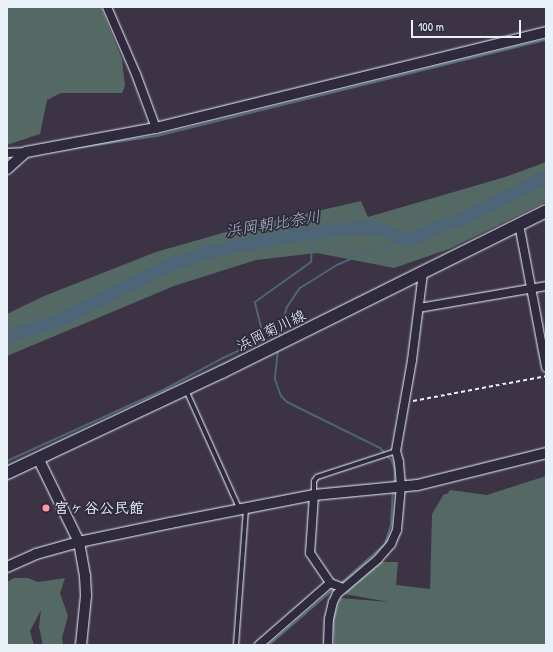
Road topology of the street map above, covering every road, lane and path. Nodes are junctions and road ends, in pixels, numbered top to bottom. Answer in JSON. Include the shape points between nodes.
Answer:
{"nodes":[{"id":1,"x":107,"y":7,"type":"edge"},
{"id":2,"x":546,"y":32,"type":"edge"},
{"id":3,"x":156,"y":128,"type":"junction"},
{"id":4,"x":26,"y":152,"type":"junction"},
{"id":5,"x":7,"y":153,"type":"edge"},
{"id":6,"x":7,"y":169,"type":"edge"},
{"id":7,"x":546,"y":211,"type":"edge"},
{"id":8,"x":519,"y":224,"type":"junction"},
{"id":9,"x":423,"y":273,"type":"junction"},
{"id":10,"x":546,"y":286,"type":"edge"},
{"id":11,"x":532,"y":289,"type":"junction"},
{"id":12,"x":419,"y":308,"type":"junction"},
{"id":13,"x":546,"y":367,"type":"edge"},
{"id":14,"x":546,"y":376,"type":"edge"},
{"id":15,"x":186,"y":389,"type":"junction"},
{"id":16,"x":405,"y":403,"type":"junction"},
{"id":17,"x":396,"y":451,"type":"junction"},
{"id":18,"x":546,"y":453,"type":"edge"},
{"id":19,"x":38,"y":458,"type":"junction"},
{"id":20,"x":7,"y":473,"type":"edge"},
{"id":21,"x":401,"y":486,"type":"junction"},
{"id":22,"x":314,"y":495,"type":"junction"},
{"id":23,"x":243,"y":509,"type":"junction"},
{"id":24,"x":79,"y":542,"type":"junction"},
{"id":25,"x":7,"y":567,"type":"edge"},
{"id":26,"x":330,"y":583,"type":"junction"},
{"id":27,"x":343,"y":588,"type":"junction"},
{"id":28,"x":81,"y":645,"type":"edge"},
{"id":29,"x":236,"y":645,"type":"edge"},
{"id":30,"x":259,"y":645,"type":"edge"},
{"id":31,"x":328,"y":645,"type":"edge"}],
"edges":[{"from":1,"to":3,"type":"street"},
{"from":2,"to":3,"type":"street"},
{"from":3,"to":4,"type":"street"},
{"from":4,"to":5,"type":"street"},
{"from":4,"to":6,"type":"street"},
{"from":7,"to":8,"type":"main road","name":"浜岡菊川線"},
{"from":8,"to":9,"type":"main road","name":"浜岡菊川線"},
{"from":8,"to":11,"type":"street"},
{"from":9,"to":12,"type":"street"},
{"from":9,"to":15,"type":"main road","name":"浜岡菊川線"},
{"from":10,"to":11,"type":"street"},
{"from":11,"to":12,"type":"street"},
{"from":11,"to":13,"type":"street"},
{"from":12,"to":16,"type":"street"},
{"from":14,"to":16,"type":"path"},
{"from":15,"to":19,"type":"main road","name":"浜岡菊川線"},
{"from":15,"to":23,"type":"lane"},
{"from":16,"to":17,"type":"street"},
{"from":17,"to":21,"type":"street","via":[[400,462]]},
{"from":17,"to":22,"type":"lane","via":[[317,477],[314,481]]},
{"from":18,"to":21,"type":"street"},
{"from":19,"to":20,"type":"main road","name":"浜岡菊川線"},
{"from":19,"to":24,"type":"street"},
{"from":21,"to":22,"type":"street"},
{"from":21,"to":27,"type":"street","via":[[397,530],[391,544],[378,559]]},
{"from":22,"to":23,"type":"street"},
{"from":22,"to":26,"type":"street","via":[[310,553]]},
{"from":23,"to":24,"type":"street"},
{"from":23,"to":29,"type":"lane"},
{"from":24,"to":25,"type":"street","via":[[36,554]]},
{"from":24,"to":28,"type":"street","via":[[86,596]]},
{"from":26,"to":27,"type":"street"},
{"from":26,"to":30,"type":"street"},
{"from":27,"to":31,"type":"street","via":[[333,602]]}]}
